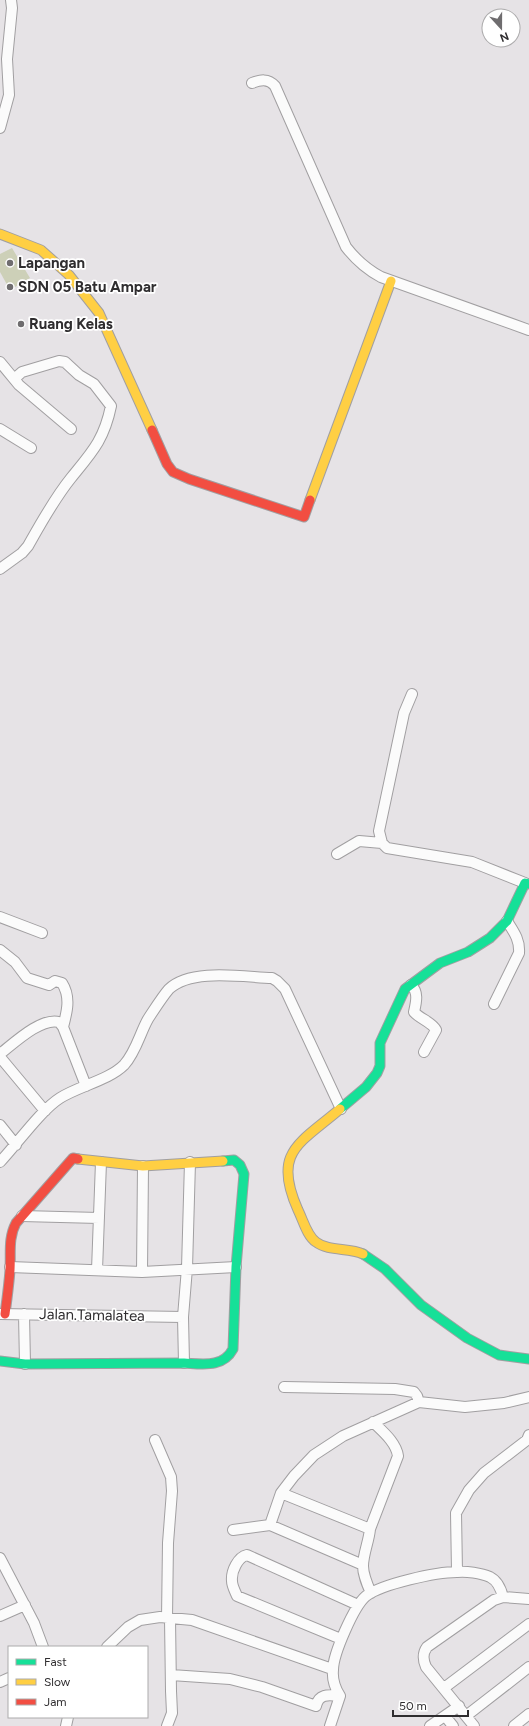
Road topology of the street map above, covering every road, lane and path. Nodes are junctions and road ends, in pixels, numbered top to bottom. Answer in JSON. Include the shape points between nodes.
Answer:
{"nodes":[{"id":1,"x":11,"y":0,"type":"edge"},
{"id":2,"x":252,"y":83,"type":"dead end"},
{"id":3,"x":0,"y":128,"type":"edge"},
{"id":4,"x":0,"y":234,"type":"edge"},
{"id":5,"x":391,"y":281,"type":"junction"},
{"id":6,"x":529,"y":330,"type":"edge"},
{"id":7,"x":0,"y":362,"type":"edge"},
{"id":8,"x":14,"y":379,"type":"junction"},
{"id":9,"x":0,"y":429,"type":"edge"},
{"id":10,"x":71,"y":429,"type":"dead end"},
{"id":11,"x":31,"y":448,"type":"dead end"},
{"id":12,"x":0,"y":569,"type":"edge"},
{"id":13,"x":412,"y":694,"type":"dead end"},
{"id":14,"x":382,"y":843,"type":"junction"},
{"id":15,"x":337,"y":854,"type":"dead end"},
{"id":16,"x":527,"y":884,"type":"edge"},
{"id":17,"x":0,"y":917,"type":"edge"},
{"id":18,"x":507,"y":921,"type":"junction"},
{"id":19,"x":42,"y":934,"type":"dead end"},
{"id":20,"x":0,"y":950,"type":"edge"},
{"id":21,"x":410,"y":986,"type":"junction"},
{"id":22,"x":494,"y":1004,"type":"dead end"},
{"id":23,"x":63,"y":1027,"type":"junction"},
{"id":24,"x":424,"y":1052,"type":"dead end"},
{"id":25,"x":0,"y":1055,"type":"edge"},
{"id":26,"x":86,"y":1086,"type":"junction"},
{"id":27,"x":341,"y":1109,"type":"junction"},
{"id":28,"x":45,"y":1111,"type":"junction"},
{"id":29,"x":0,"y":1126,"type":"edge"},
{"id":30,"x":16,"y":1145,"type":"junction"},
{"id":31,"x":0,"y":1162,"type":"edge"},
{"id":32,"x":101,"y":1162,"type":"junction"},
{"id":33,"x":190,"y":1162,"type":"junction"},
{"id":34,"x":143,"y":1166,"type":"junction"},
{"id":35,"x":22,"y":1216,"type":"junction"},
{"id":36,"x":99,"y":1218,"type":"junction"},
{"id":37,"x":10,"y":1268,"type":"junction"},
{"id":38,"x":187,"y":1268,"type":"junction"},
{"id":39,"x":236,"y":1268,"type":"junction"},
{"id":40,"x":97,"y":1270,"type":"junction"},
{"id":41,"x":142,"y":1272,"type":"junction"},
{"id":42,"x":3,"y":1314,"type":"edge"},
{"id":43,"x":24,"y":1314,"type":"junction"},
{"id":44,"x":183,"y":1317,"type":"junction"},
{"id":45,"x":529,"y":1359,"type":"edge"},
{"id":46,"x":0,"y":1361,"type":"edge"},
{"id":47,"x":184,"y":1363,"type":"junction"},
{"id":48,"x":25,"y":1364,"type":"junction"},
{"id":49,"x":284,"y":1387,"type":"dead end"},
{"id":50,"x":529,"y":1397,"type":"edge"},
{"id":51,"x":419,"y":1402,"type":"junction"},
{"id":52,"x":373,"y":1422,"type":"junction"},
{"id":53,"x":528,"y":1439,"type":"edge"},
{"id":54,"x":155,"y":1440,"type":"dead end"},
{"id":55,"x":281,"y":1492,"type":"junction"},
{"id":56,"x":270,"y":1525,"type":"junction"},
{"id":57,"x":370,"y":1529,"type":"junction"},
{"id":58,"x":234,"y":1530,"type":"dead end"},
{"id":59,"x":0,"y":1558,"type":"edge"},
{"id":60,"x":363,"y":1565,"type":"junction"},
{"id":61,"x":457,"y":1571,"type":"junction"},
{"id":62,"x":371,"y":1593,"type":"junction"},
{"id":63,"x":503,"y":1596,"type":"junction"},
{"id":64,"x":529,"y":1599,"type":"edge"},
{"id":65,"x":25,"y":1605,"type":"junction"},
{"id":66,"x":358,"y":1605,"type":"junction"},
{"id":67,"x":0,"y":1616,"type":"edge"},
{"id":68,"x":169,"y":1618,"type":"junction"},
{"id":69,"x":529,"y":1624,"type":"edge"},
{"id":70,"x":342,"y":1639,"type":"junction"},
{"id":71,"x":43,"y":1646,"type":"edge"},
{"id":72,"x":108,"y":1646,"type":"edge"},
{"id":73,"x":529,"y":1667,"type":"edge"},
{"id":74,"x":332,"y":1669,"type":"junction"},
{"id":75,"x":171,"y":1675,"type":"junction"},
{"id":76,"x":444,"y":1688,"type":"junction"},
{"id":77,"x":340,"y":1696,"type":"junction"},
{"id":78,"x":459,"y":1706,"type":"junction"},
{"id":79,"x":529,"y":1714,"type":"edge"},
{"id":80,"x":445,"y":1716,"type":"junction"},
{"id":81,"x":466,"y":1716,"type":"junction"},
{"id":82,"x":167,"y":1726,"type":"edge"},
{"id":83,"x":330,"y":1726,"type":"edge"},
{"id":84,"x":430,"y":1726,"type":"edge"},
{"id":85,"x":453,"y":1726,"type":"edge"},
{"id":86,"x":474,"y":1726,"type":"edge"},
{"id":87,"x":514,"y":1726,"type":"edge"}],
"edges":[{"from":1,"to":3,"type":"street","via":[[7,59],[9,95]]},
{"from":2,"to":5,"type":"street","via":[[261,80],[272,82],[275,86],[346,247],[368,270]]},
{"from":4,"to":5,"type":"street","via":[[41,250],[69,275],[99,312],[167,464],[173,472],[304,517]]},
{"from":5,"to":6,"type":"street"},
{"from":7,"to":8,"type":"street"},
{"from":8,"to":10,"type":"street"},
{"from":8,"to":12,"type":"street","via":[[22,372],[59,361],[65,362],[94,384],[111,406],[107,426],[98,444],[72,477],[28,546]]},
{"from":9,"to":11,"type":"street"},
{"from":13,"to":14,"type":"street","via":[[404,713],[379,831]]},
{"from":14,"to":15,"type":"street","via":[[359,841]]},
{"from":14,"to":16,"type":"street","via":[[387,848],[472,862]]},
{"from":16,"to":18,"type":"street"},
{"from":17,"to":19,"type":"street"},
{"from":18,"to":21,"type":"street","via":[[490,938],[468,952],[440,962]]},
{"from":18,"to":22,"type":"street","via":[[518,938],[519,953]]},
{"from":20,"to":23,"type":"street","via":[[15,962],[27,978],[49,985],[55,981],[62,983],[68,999]]},
{"from":21,"to":24,"type":"street","via":[[415,989],[416,994],[414,1012],[436,1030]]},
{"from":21,"to":27,"type":"street","via":[[405,989],[383,1035],[377,1073],[366,1087]]},
{"from":23,"to":25,"type":"street","via":[[55,1021],[37,1026]]},
{"from":23,"to":26,"type":"street"},
{"from":25,"to":28,"type":"street"},
{"from":26,"to":27,"type":"street","via":[[124,1065],[148,1019],[169,990],[180,982],[190,977],[207,976],[272,978],[285,989]]},
{"from":26,"to":28,"type":"street","via":[[60,1098]]},
{"from":27,"to":45,"type":"street","via":[[290,1154],[288,1175],[291,1192],[311,1237],[323,1247],[349,1248],[366,1255],[387,1269],[414,1298],[447,1324],[483,1347],[512,1358]]},
{"from":28,"to":30,"type":"street"},
{"from":29,"to":30,"type":"street"},
{"from":30,"to":31,"type":"street"},
{"from":32,"to":34,"type":"street"},
{"from":32,"to":35,"type":"street","via":[[73,1158]]},
{"from":32,"to":36,"type":"street"},
{"from":33,"to":34,"type":"street"},
{"from":33,"to":38,"type":"street"},
{"from":33,"to":39,"type":"street","via":[[234,1160],[242,1169],[244,1174]]},
{"from":34,"to":41,"type":"street"},
{"from":35,"to":36,"type":"street"},
{"from":35,"to":37,"type":"street","via":[[10,1237]]},
{"from":36,"to":40,"type":"street"},
{"from":37,"to":40,"type":"street"},
{"from":37,"to":42,"type":"street"},
{"from":38,"to":39,"type":"street"},
{"from":38,"to":41,"type":"street"},
{"from":38,"to":44,"type":"street"},
{"from":39,"to":47,"type":"street","via":[[231,1356],[224,1361],[211,1364]]},
{"from":40,"to":41,"type":"street"},
{"from":42,"to":43,"type":"street","name":"Jalan.Tamalatea"},
{"from":43,"to":44,"type":"street","name":"Jalan.Tamalatea"},
{"from":43,"to":48,"type":"street"},
{"from":44,"to":47,"type":"street"},
{"from":46,"to":48,"type":"street"},
{"from":47,"to":48,"type":"street"},
{"from":49,"to":51,"type":"street","via":[[403,1389],[416,1393]]},
{"from":50,"to":51,"type":"street","via":[[504,1403],[465,1407]]},
{"from":51,"to":52,"type":"street"},
{"from":52,"to":55,"type":"street","via":[[343,1436],[314,1455]]},
{"from":52,"to":57,"type":"street","via":[[387,1436],[398,1456]]},
{"from":53,"to":61,"type":"street","via":[[484,1473],[456,1513]]},
{"from":54,"to":68,"type":"street","via":[[171,1477],[168,1543]]},
{"from":55,"to":56,"type":"street"},
{"from":55,"to":57,"type":"street"},
{"from":56,"to":58,"type":"street"},
{"from":56,"to":60,"type":"street"},
{"from":57,"to":60,"type":"street"},
{"from":59,"to":65,"type":"street"},
{"from":60,"to":62,"type":"street","via":[[366,1583]]},
{"from":61,"to":62,"type":"street","via":[[416,1578]]},
{"from":61,"to":63,"type":"street","via":[[489,1577],[500,1587]]},
{"from":62,"to":66,"type":"street"},
{"from":63,"to":64,"type":"street"},
{"from":63,"to":76,"type":"street","via":[[424,1651],[426,1667]]},
{"from":65,"to":67,"type":"street"},
{"from":65,"to":71,"type":"street"},
{"from":66,"to":70,"type":"street"},
{"from":66,"to":70,"type":"street","via":[[247,1555],[238,1560],[232,1579],[237,1596]]},
{"from":68,"to":72,"type":"street","via":[[140,1620],[128,1627]]},
{"from":68,"to":74,"type":"street","via":[[192,1620],[208,1625]]},
{"from":68,"to":75,"type":"street"},
{"from":69,"to":76,"type":"street"},
{"from":70,"to":74,"type":"street"},
{"from":73,"to":81,"type":"street"},
{"from":74,"to":77,"type":"street","via":[[334,1684]]},
{"from":75,"to":77,"type":"street","via":[[230,1679],[316,1706],[318,1699],[324,1695]]},
{"from":75,"to":82,"type":"street","via":[[172,1713]]},
{"from":76,"to":78,"type":"street"},
{"from":77,"to":83,"type":"street"},
{"from":78,"to":80,"type":"street"},
{"from":78,"to":81,"type":"street"},
{"from":79,"to":87,"type":"street"},
{"from":80,"to":84,"type":"street"},
{"from":80,"to":85,"type":"street"},
{"from":81,"to":86,"type":"street"}]}
